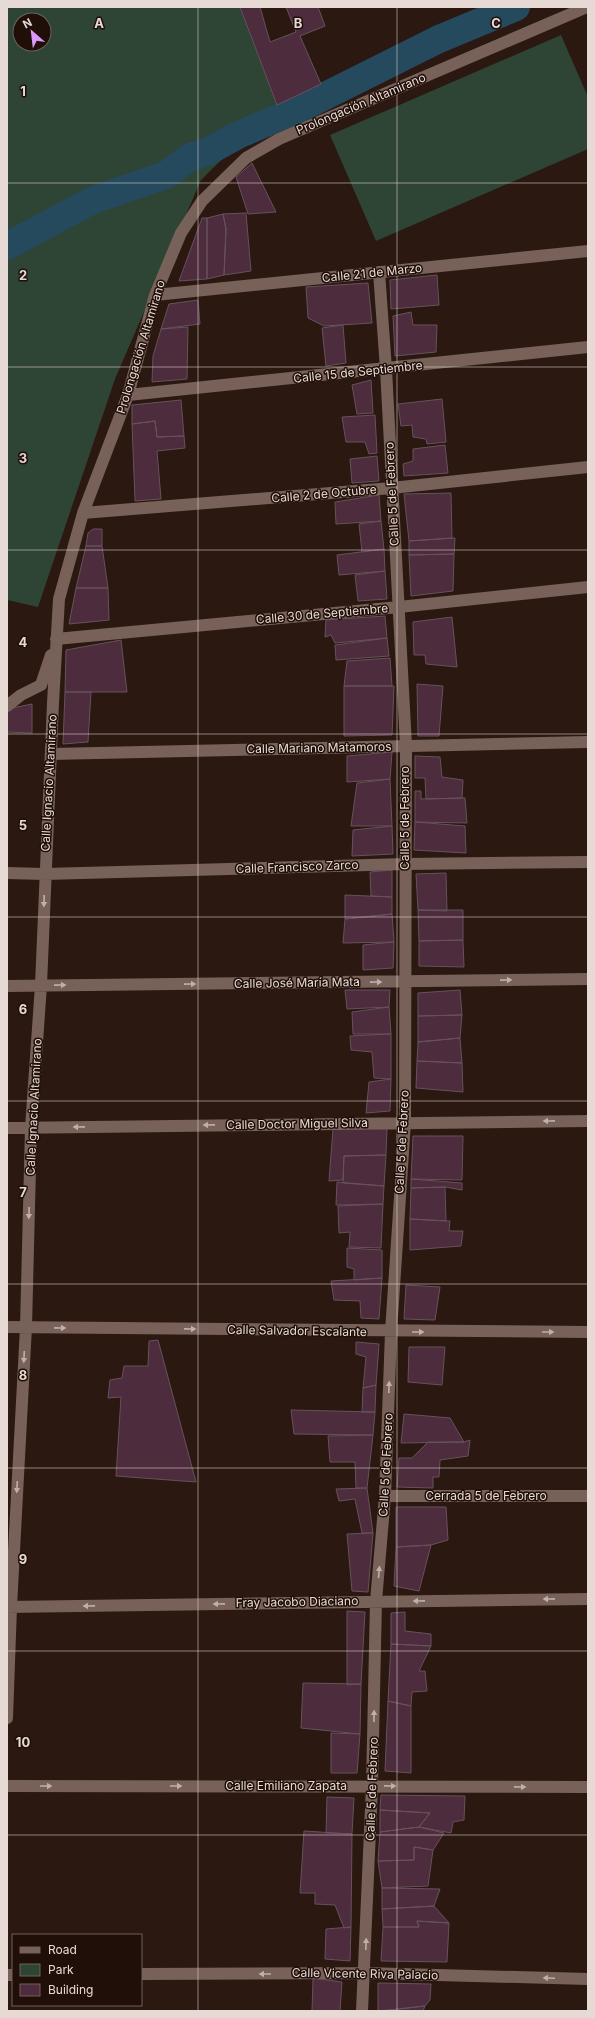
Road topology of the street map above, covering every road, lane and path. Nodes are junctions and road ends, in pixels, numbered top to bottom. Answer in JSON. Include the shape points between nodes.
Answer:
{"nodes":[{"id":1,"x":587,"y":7,"type":"edge"},
{"id":2,"x":588,"y":251,"type":"edge"},
{"id":3,"x":379,"y":272,"type":"junction"},
{"id":4,"x":155,"y":295,"type":"junction"},
{"id":5,"x":588,"y":347,"type":"edge"},
{"id":6,"x":386,"y":369,"type":"junction"},
{"id":7,"x":128,"y":395,"type":"junction"},
{"id":8,"x":588,"y":467,"type":"edge"},
{"id":9,"x":392,"y":488,"type":"junction"},
{"id":10,"x":83,"y":514,"type":"junction"},
{"id":11,"x":588,"y":587,"type":"edge"},
{"id":12,"x":399,"y":607,"type":"junction"},
{"id":13,"x":56,"y":639,"type":"junction"},
{"id":14,"x":41,"y":685,"type":"junction"},
{"id":15,"x":53,"y":703,"type":"junction"},
{"id":16,"x":7,"y":706,"type":"edge"},
{"id":17,"x":588,"y":742,"type":"edge"},
{"id":18,"x":406,"y":746,"type":"junction"},
{"id":19,"x":51,"y":754,"type":"junction"},
{"id":20,"x":588,"y":862,"type":"edge"},
{"id":21,"x":405,"y":864,"type":"junction"},
{"id":22,"x":7,"y":873,"type":"edge"},
{"id":23,"x":45,"y":874,"type":"junction"},
{"id":24,"x":588,"y":979,"type":"edge"},
{"id":25,"x":405,"y":982,"type":"junction"},
{"id":26,"x":41,"y":985,"type":"junction"},
{"id":27,"x":7,"y":986,"type":"edge"},
{"id":28,"x":588,"y":1120,"type":"edge"},
{"id":29,"x":405,"y":1122,"type":"junction"},
{"id":30,"x":7,"y":1128,"type":"edge"},
{"id":31,"x":31,"y":1128,"type":"junction"},
{"id":32,"x":7,"y":1327,"type":"edge"},
{"id":33,"x":26,"y":1327,"type":"junction"},
{"id":34,"x":391,"y":1332,"type":"junction"},
{"id":35,"x":588,"y":1332,"type":"edge"},
{"id":36,"x":385,"y":1496,"type":"junction"},
{"id":37,"x":588,"y":1496,"type":"edge"},
{"id":38,"x":588,"y":1599,"type":"edge"},
{"id":39,"x":376,"y":1601,"type":"junction"},
{"id":40,"x":9,"y":1607,"type":"edge"},
{"id":41,"x":7,"y":1718,"type":"edge"},
{"id":42,"x":7,"y":1786,"type":"edge"},
{"id":43,"x":372,"y":1786,"type":"junction"},
{"id":44,"x":588,"y":1788,"type":"edge"},
{"id":45,"x":365,"y":1973,"type":"junction"},
{"id":46,"x":142,"y":1974,"type":"edge"},
{"id":47,"x":588,"y":1979,"type":"edge"},
{"id":48,"x":362,"y":2011,"type":"edge"}],
"edges":[{"from":1,"to":4,"type":"street","name":"Prolongación Altamirano","via":[[279,138],[246,158],[198,207],[181,233]]},
{"from":2,"to":3,"type":"street","name":"Calle 21 de Marzo"},
{"from":3,"to":4,"type":"street","name":"Calle 21 de Marzo"},
{"from":3,"to":6,"type":"street","name":"Calle 5 de Febrero"},
{"from":4,"to":7,"type":"street","name":"Prolongación Altamirano"},
{"from":5,"to":6,"type":"street","name":"Calle 15 de Septiembre"},
{"from":6,"to":7,"type":"street","name":"Calle 15 de Septiembre"},
{"from":6,"to":9,"type":"street","name":"Calle 5 de Febrero"},
{"from":7,"to":10,"type":"street","name":"Prolongación Altamirano"},
{"from":8,"to":9,"type":"street","name":"Calle 2 de Octubre"},
{"from":9,"to":10,"type":"street","name":"Calle 2 de Octubre"},
{"from":9,"to":12,"type":"street","name":"Calle 5 de Febrero"},
{"from":10,"to":13,"type":"street","name":"Prolongación Altamirano","via":[[59,599]]},
{"from":11,"to":12,"type":"street","name":"Calle 30 de Septiembre"},
{"from":12,"to":13,"type":"street","name":"Calle 30 de Septiembre"},
{"from":12,"to":18,"type":"street","name":"Calle 5 de Febrero"},
{"from":13,"to":14,"type":"street"},
{"from":13,"to":15,"type":"street","name":"Calle Ignacio Altamirano"},
{"from":14,"to":15,"type":"street"},
{"from":14,"to":16,"type":"street","via":[[21,695]]},
{"from":15,"to":19,"type":"street","name":"Calle Ignacio Altamirano"},
{"from":17,"to":18,"type":"street","name":"Calle Mariano Matamoros"},
{"from":18,"to":19,"type":"street","name":"Calle Mariano Matamoros"},
{"from":18,"to":21,"type":"street","name":"Calle 5 de Febrero"},
{"from":19,"to":23,"type":"street","name":"Calle Ignacio Altamirano"},
{"from":20,"to":21,"type":"street","name":"Calle Francisco Zarco"},
{"from":21,"to":23,"type":"street","name":"Calle Francisco Zarco"},
{"from":21,"to":25,"type":"street","name":"Calle 5 de Febrero"},
{"from":22,"to":23,"type":"street","name":"Calle Francisco Zarco"},
{"from":23,"to":26,"type":"street","name":"Calle Ignacio Altamirano","one_way":true},
{"from":25,"to":24,"type":"street","name":"Calle José María Mata","one_way":true},
{"from":26,"to":25,"type":"street","name":"Calle José María Mata","one_way":true},
{"from":25,"to":29,"type":"street","name":"Calle 5 de Febrero"},
{"from":26,"to":27,"type":"street","name":"Calle José María Mata"},
{"from":26,"to":31,"type":"street","name":"Calle Ignacio Altamirano"},
{"from":28,"to":29,"type":"street","name":"Calle Doctor Miguel Silva","one_way":true},
{"from":29,"to":31,"type":"street","name":"Calle Doctor Miguel Silva","one_way":true},
{"from":29,"to":34,"type":"street","name":"Calle 5 de Febrero"},
{"from":30,"to":31,"type":"street","name":"Calle Doctor Miguel Silva"},
{"from":31,"to":33,"type":"street","name":"Calle Ignacio Altamirano","one_way":true},
{"from":32,"to":33,"type":"street","name":"Calle Salvador Escalante"},
{"from":33,"to":34,"type":"street","name":"Calle Salvador Escalante","one_way":true},
{"from":33,"to":40,"type":"street","name":"Calle Ignacio Altamirano","one_way":true},
{"from":34,"to":35,"type":"street","name":"Calle Salvador Escalante","one_way":true},
{"from":36,"to":34,"type":"street","name":"Calle 5 de Febrero","one_way":true},
{"from":36,"to":37,"type":"street","name":"Cerrada 5 de Febrero"},
{"from":39,"to":36,"type":"street","name":"Calle 5 de Febrero","one_way":true},
{"from":38,"to":39,"type":"street","name":"Fray Jacobo Diaciano","one_way":true},
{"from":39,"to":40,"type":"street","name":"Fray Jacobo Diaciano","one_way":true},
{"from":43,"to":39,"type":"street","name":"Calle 5 de Febrero","one_way":true},
{"from":40,"to":41,"type":"street","name":"Calle Ignacio Altamirano"},
{"from":42,"to":43,"type":"street","name":"Calle Emiliano Zapata","one_way":true},
{"from":43,"to":44,"type":"street","name":"Calle Emiliano Zapata","one_way":true},
{"from":45,"to":43,"type":"street","name":"Calle 5 de Febrero","one_way":true},
{"from":45,"to":46,"type":"street","name":"Calle Vicente Riva Palacio","one_way":true},
{"from":47,"to":45,"type":"street","name":"Calle Vicente Riva Palacio","one_way":true},
{"from":45,"to":48,"type":"street","name":"Calle 5 de Febrero"}]}
